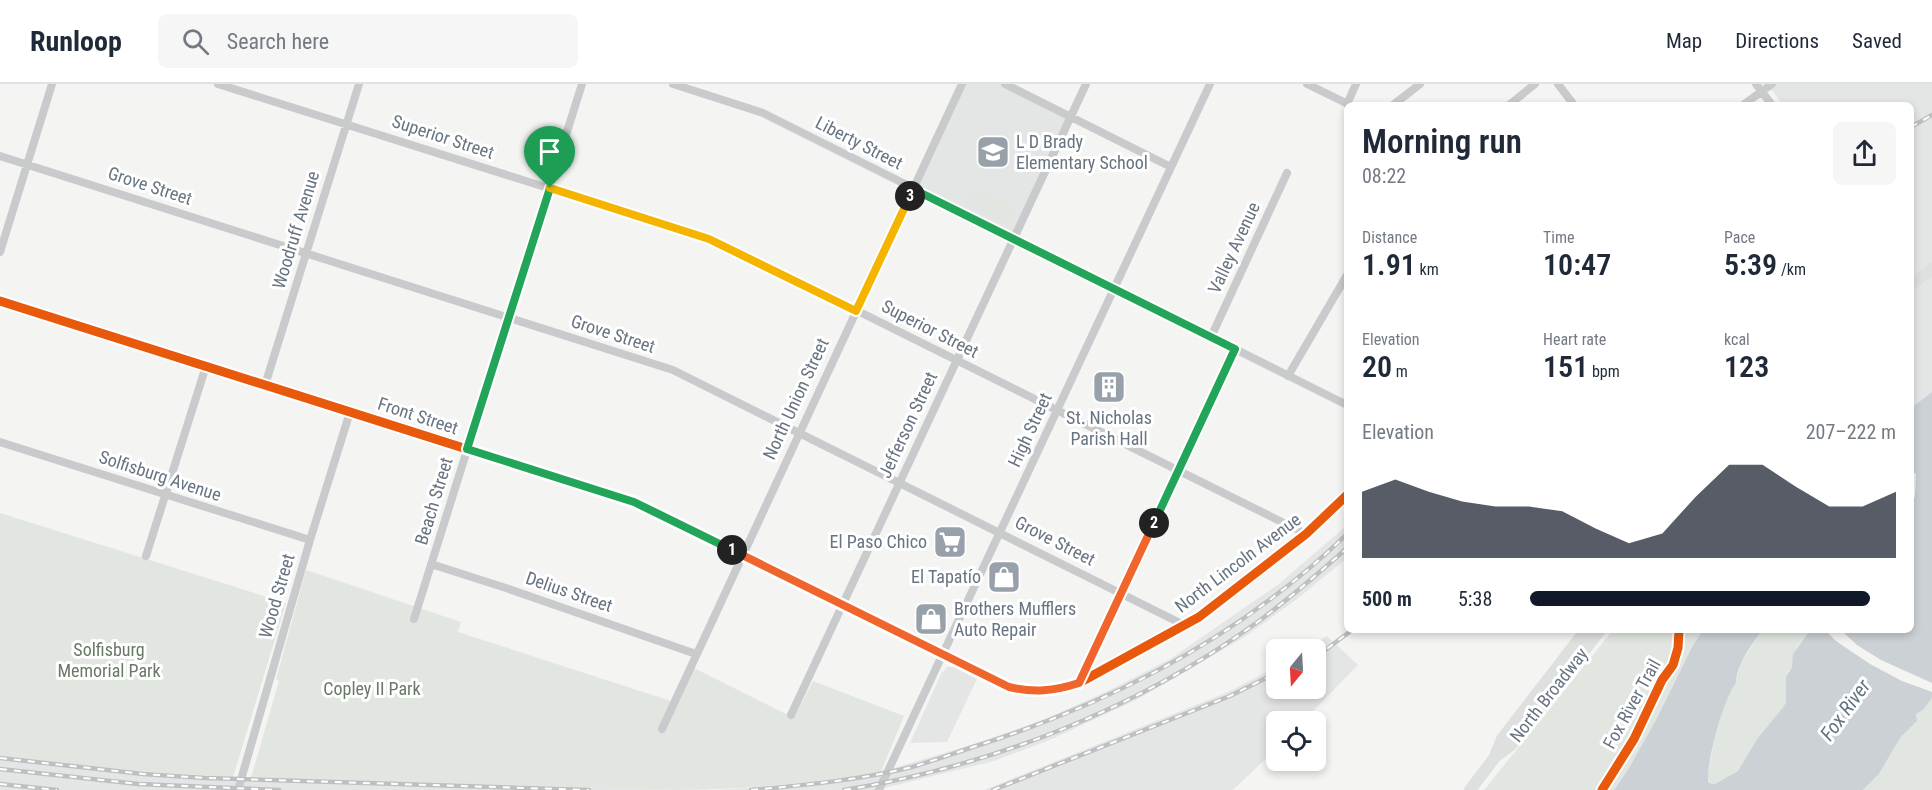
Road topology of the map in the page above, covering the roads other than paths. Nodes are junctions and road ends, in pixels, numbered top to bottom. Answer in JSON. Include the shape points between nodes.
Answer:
{"nodes":[{"id":1,"x":52,"y":84,"type":"edge"},
{"id":2,"x":218,"y":84,"type":"edge"},
{"id":3,"x":359,"y":84,"type":"edge"},
{"id":4,"x":582,"y":84,"type":"edge"},
{"id":5,"x":673,"y":84,"type":"edge"},
{"id":6,"x":962,"y":84,"type":"edge"},
{"id":7,"x":1005,"y":84,"type":"edge"},
{"id":8,"x":1086,"y":84,"type":"edge"},
{"id":9,"x":1210,"y":84,"type":"edge"},
{"id":10,"x":1307,"y":84,"type":"edge"},
{"id":11,"x":1356,"y":84,"type":"edge"},
{"id":12,"x":1420,"y":84,"type":"edge"},
{"id":13,"x":1535,"y":84,"type":"edge"},
{"id":14,"x":1558,"y":84,"type":"edge"},
{"id":15,"x":1772,"y":84,"type":"edge"},
{"id":16,"x":1759,"y":88,"type":"edge"},
{"id":17,"x":1344,"y":102,"type":"edge"},
{"id":18,"x":1349,"y":102,"type":"edge"},
{"id":19,"x":1397,"y":102,"type":"edge"},
{"id":20,"x":1513,"y":102,"type":"edge"},
{"id":21,"x":1572,"y":102,"type":"edge"},
{"id":22,"x":1746,"y":102,"type":"edge"},
{"id":23,"x":1770,"y":102,"type":"edge"},
{"id":24,"x":1071,"y":117,"type":"junction"},
{"id":25,"x":346,"y":123,"type":"junction"},
{"id":26,"x":0,"y":156,"type":"edge"},
{"id":27,"x":27,"y":164,"type":"junction"},
{"id":28,"x":1171,"y":167,"type":"junction"},
{"id":29,"x":1287,"y":173,"type":"dead end"},
{"id":30,"x":550,"y":188,"type":"junction"},
{"id":31,"x":913,"y":189,"type":"junction"},
{"id":32,"x":1014,"y":239,"type":"junction"},
{"id":33,"x":0,"y":252,"type":"edge"},
{"id":34,"x":307,"y":253,"type":"junction"},
{"id":35,"x":1932,"y":269,"type":"edge"},
{"id":36,"x":1344,"y":279,"type":"edge"},
{"id":37,"x":1914,"y":283,"type":"edge"},
{"id":38,"x":1115,"y":289,"type":"junction"},
{"id":39,"x":0,"y":301,"type":"edge"},
{"id":40,"x":856,"y":311,"type":"junction"},
{"id":41,"x":509,"y":318,"type":"junction"},
{"id":42,"x":1211,"y":337,"type":"junction"},
{"id":43,"x":1235,"y":349,"type":"junction"},
{"id":44,"x":957,"y":361,"type":"junction"},
{"id":45,"x":206,"y":366,"type":"junction"},
{"id":46,"x":1288,"y":376,"type":"junction"},
{"id":47,"x":265,"y":385,"type":"junction"},
{"id":48,"x":1344,"y":404,"type":"edge"},
{"id":49,"x":1058,"y":411,"type":"junction"},
{"id":50,"x":350,"y":412,"type":"junction"},
{"id":51,"x":799,"y":433,"type":"junction"},
{"id":52,"x":0,"y":442,"type":"edge"},
{"id":53,"x":467,"y":449,"type":"junction"},
{"id":54,"x":1178,"y":471,"type":"junction"},
{"id":55,"x":900,"y":482,"type":"junction"},
{"id":56,"x":165,"y":495,"type":"junction"},
{"id":57,"x":1344,"y":498,"type":"edge"},
{"id":58,"x":1000,"y":532,"type":"junction"},
{"id":59,"x":1306,"y":534,"type":"junction"},
{"id":60,"x":310,"y":540,"type":"junction"},
{"id":61,"x":742,"y":555,"type":"junction"},
{"id":62,"x":146,"y":556,"type":"dead end"},
{"id":63,"x":431,"y":564,"type":"junction"},
{"id":64,"x":1121,"y":593,"type":"junction"},
{"id":65,"x":842,"y":605,"type":"junction"},
{"id":66,"x":414,"y":619,"type":"dead end"},
{"id":67,"x":1184,"y":625,"type":"junction"},
{"id":68,"x":1584,"y":633,"type":"edge"},
{"id":69,"x":1598,"y":633,"type":"edge"},
{"id":70,"x":696,"y":654,"type":"junction"},
{"id":71,"x":943,"y":655,"type":"junction"},
{"id":72,"x":1079,"y":683,"type":"junction"},
{"id":73,"x":791,"y":715,"type":"dead end"},
{"id":74,"x":662,"y":729,"type":"dead end"},
{"id":75,"x":1495,"y":757,"type":"junction"},
{"id":76,"x":238,"y":790,"type":"edge"},
{"id":77,"x":879,"y":790,"type":"edge"},
{"id":78,"x":1470,"y":790,"type":"edge"}],
"edges":[{"from":1,"to":27,"type":"street"},
{"from":2,"to":25,"type":"street","name":"Superior Street"},
{"from":3,"to":25,"type":"street","name":"Woodruff Avenue"},
{"from":4,"to":30,"type":"street","name":"Beach Street"},
{"from":5,"to":31,"type":"street","name":"Liberty Street","via":[[763,113]]},
{"from":6,"to":31,"type":"street","name":"North Union Street"},
{"from":7,"to":24,"type":"street"},
{"from":8,"to":24,"type":"street","name":"Jefferson Street"},
{"from":9,"to":28,"type":"street","name":"High Street"},
{"from":10,"to":17,"type":"street"},
{"from":11,"to":18,"type":"street"},
{"from":12,"to":19,"type":"street"},
{"from":13,"to":20,"type":"street"},
{"from":14,"to":21,"type":"street"},
{"from":15,"to":16,"type":"street"},
{"from":16,"to":22,"type":"street"},
{"from":16,"to":23,"type":"street"},
{"from":24,"to":28,"type":"street"},
{"from":24,"to":32,"type":"street","name":"Jefferson Street"},
{"from":25,"to":30,"type":"street","name":"Superior Street"},
{"from":25,"to":34,"type":"street","name":"Woodruff Avenue"},
{"from":26,"to":27,"type":"street","name":"Grove Street"},
{"from":27,"to":33,"type":"street"},
{"from":27,"to":34,"type":"street","name":"Grove Street"},
{"from":28,"to":38,"type":"street","name":"High Street"},
{"from":29,"to":42,"type":"street","name":"Valley Avenue"},
{"from":30,"to":40,"type":"street","name":"Superior Street","via":[[717,242]]},
{"from":30,"to":41,"type":"street","name":"Beach Street"},
{"from":31,"to":32,"type":"street","name":"Liberty Street"},
{"from":31,"to":40,"type":"street","name":"North Union Street"},
{"from":32,"to":38,"type":"street","name":"Liberty Street"},
{"from":32,"to":44,"type":"street","name":"Jefferson Street"},
{"from":34,"to":41,"type":"street","name":"Grove Street"},
{"from":34,"to":47,"type":"street","name":"Woodruff Avenue"},
{"from":35,"to":37,"type":"main road"},
{"from":36,"to":46,"type":"street"},
{"from":38,"to":42,"type":"street","name":"Liberty Street"},
{"from":38,"to":49,"type":"street","name":"High Street"},
{"from":39,"to":45,"type":"street","name":"Front Street"},
{"from":40,"to":44,"type":"street","name":"Superior Street"},
{"from":40,"to":51,"type":"street","name":"North Union Street"},
{"from":41,"to":51,"type":"street","name":"Grove Street","via":[[673,370]]},
{"from":41,"to":53,"type":"street","name":"Beach Street"},
{"from":42,"to":43,"type":"street","name":"Liberty Street"},
{"from":43,"to":46,"type":"street","name":"Liberty Street"},
{"from":43,"to":54,"type":"street"},
{"from":44,"to":49,"type":"street","name":"Superior Street"},
{"from":44,"to":55,"type":"street","name":"Jefferson Street"},
{"from":45,"to":47,"type":"street","name":"Front Street"},
{"from":45,"to":56,"type":"street"},
{"from":46,"to":48,"type":"street","name":"Liberty Street"},
{"from":47,"to":50,"type":"street","name":"Front Street"},
{"from":49,"to":54,"type":"street","name":"Superior Street"},
{"from":49,"to":58,"type":"street","name":"High Street"},
{"from":50,"to":53,"type":"street","name":"Front Street"},
{"from":50,"to":60,"type":"street","name":"Wood Street"},
{"from":51,"to":55,"type":"street","name":"Grove Street"},
{"from":51,"to":61,"type":"street","name":"North Union Street"},
{"from":52,"to":56,"type":"street","name":"Solfisburg Avenue"},
{"from":53,"to":61,"type":"street","name":"Front Street","via":[[634,502]]},
{"from":53,"to":63,"type":"street","name":"Beach Street"},
{"from":54,"to":59,"type":"street","name":"Superior Street"},
{"from":54,"to":64,"type":"street"},
{"from":55,"to":58,"type":"street","name":"Grove Street"},
{"from":55,"to":65,"type":"street","name":"Jefferson Street"},
{"from":56,"to":60,"type":"street","name":"Solfisburg Avenue"},
{"from":56,"to":62,"type":"street"},
{"from":57,"to":59,"type":"street","name":"North Lincoln Avenue"},
{"from":58,"to":64,"type":"street","name":"Grove Street"},
{"from":58,"to":71,"type":"street","name":"High Street"},
{"from":59,"to":67,"type":"street","name":"North Lincoln Avenue"},
{"from":60,"to":76,"type":"street","name":"Wood Street"},
{"from":61,"to":65,"type":"street","name":"Front Street"},
{"from":61,"to":70,"type":"street","name":"North Union Street"},
{"from":63,"to":66,"type":"street","name":"Beach Street"},
{"from":63,"to":70,"type":"street","name":"Delius Street"},
{"from":64,"to":67,"type":"street","name":"Grove Street"},
{"from":64,"to":72,"type":"street"},
{"from":65,"to":71,"type":"street","name":"Front Street"},
{"from":65,"to":73,"type":"street","name":"Jefferson Street"},
{"from":67,"to":72,"type":"street","name":"North Lincoln Avenue"},
{"from":68,"to":75,"type":"main road","name":"North Broadway","via":[[1502,739]]},
{"from":69,"to":75,"type":"main road","name":"North Broadway","via":[[1511,745]]},
{"from":70,"to":74,"type":"street","name":"North Union Street"},
{"from":71,"to":72,"type":"street","name":"Front Street","via":[[1009,687],[1059,690]]},
{"from":71,"to":77,"type":"street","name":"High Street"},
{"from":75,"to":78,"type":"main road","name":"North Broadway"}]}
